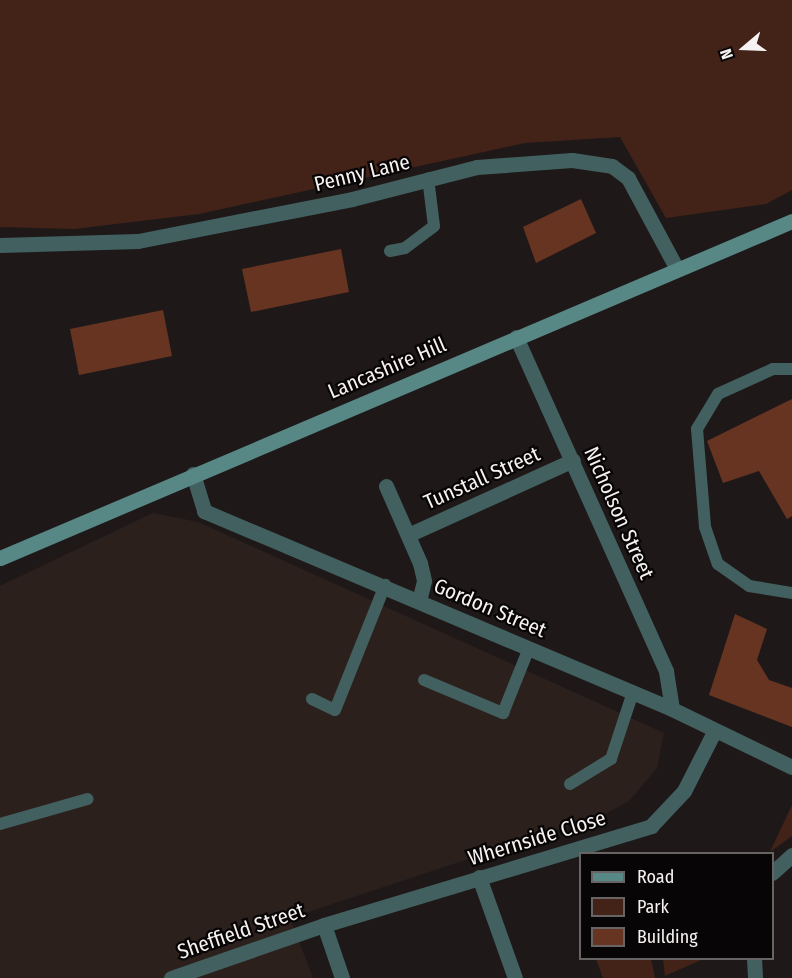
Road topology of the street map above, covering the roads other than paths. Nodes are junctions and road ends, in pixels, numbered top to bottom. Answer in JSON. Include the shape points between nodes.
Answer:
{"nodes":[{"id":1,"x":428,"y":178,"type":"junction"},
{"id":2,"x":792,"y":221,"type":"edge"},
{"id":3,"x":0,"y":245,"type":"edge"},
{"id":4,"x":390,"y":251,"type":"dead end"},
{"id":5,"x":677,"y":269,"type":"junction"},
{"id":6,"x":516,"y":337,"type":"junction"},
{"id":7,"x":792,"y":369,"type":"edge"},
{"id":8,"x":573,"y":460,"type":"junction"},
{"id":9,"x":193,"y":474,"type":"junction"},
{"id":10,"x":386,"y":486,"type":"dead end"},
{"id":11,"x":408,"y":535,"type":"junction"},
{"id":12,"x":0,"y":558,"type":"edge"},
{"id":13,"x":385,"y":585,"type":"junction"},
{"id":14,"x":792,"y":593,"type":"edge"},
{"id":15,"x":419,"y":601,"type":"junction"},
{"id":16,"x":529,"y":648,"type":"junction"},
{"id":17,"x":424,"y":680,"type":"dead end"},
{"id":18,"x":633,"y":692,"type":"junction"},
{"id":19,"x":312,"y":699,"type":"dead end"},
{"id":20,"x":672,"y":709,"type":"junction"},
{"id":21,"x":715,"y":730,"type":"junction"},
{"id":22,"x":792,"y":766,"type":"edge"},
{"id":23,"x":570,"y":784,"type":"dead end"},
{"id":24,"x":88,"y":799,"type":"dead end"},
{"id":25,"x":0,"y":824,"type":"edge"},
{"id":26,"x":792,"y":855,"type":"edge"},
{"id":27,"x":774,"y":871,"type":"edge"},
{"id":28,"x":479,"y":877,"type":"junction"},
{"id":29,"x":324,"y":925,"type":"junction"},
{"id":30,"x":754,"y":960,"type":"edge"},
{"id":31,"x":171,"y":978,"type":"edge"},
{"id":32,"x":342,"y":978,"type":"edge"},
{"id":33,"x":515,"y":978,"type":"edge"},
{"id":34,"x":755,"y":978,"type":"edge"}],
"edges":[{"from":1,"to":3,"type":"street","name":"Penny Lane","via":[[352,199],[138,241]]},
{"from":1,"to":4,"type":"lane","via":[[434,226],[405,248]]},
{"from":1,"to":5,"type":"street","name":"Penny Lane","via":[[533,161],[612,166],[641,197]]},
{"from":2,"to":5,"type":"main road","name":"Lancashire Hill"},
{"from":5,"to":6,"type":"main road","name":"Lancashire Hill"},
{"from":6,"to":8,"type":"street","name":"Nicholson Street"},
{"from":6,"to":9,"type":"main road","name":"Lancashire Hill"},
{"from":7,"to":14,"type":"lane","via":[[773,369],[718,394],[697,429],[705,527],[718,564],[749,586]]},
{"from":8,"to":11,"type":"street","name":"Tunstall Street"},
{"from":8,"to":20,"type":"street","name":"Nicholson Street","via":[[666,671]]},
{"from":9,"to":12,"type":"main road","name":"Lancashire Hill"},
{"from":9,"to":13,"type":"street","name":"Gordon Street","via":[[204,511]]},
{"from":10,"to":11,"type":"street"},
{"from":11,"to":15,"type":"street","via":[[424,581]]},
{"from":13,"to":15,"type":"street","name":"Gordon Street"},
{"from":13,"to":19,"type":"lane","via":[[335,710]]},
{"from":15,"to":16,"type":"street","name":"Gordon Street"},
{"from":16,"to":17,"type":"lane","via":[[503,713]]},
{"from":16,"to":18,"type":"street","name":"Gordon Street"},
{"from":18,"to":20,"type":"street","name":"Gordon Street"},
{"from":18,"to":23,"type":"lane","via":[[611,759]]},
{"from":20,"to":21,"type":"street","name":"Gordon Street"},
{"from":21,"to":22,"type":"street","name":"Gordon Street"},
{"from":21,"to":28,"type":"street","name":"Whernside Close","via":[[684,790],[651,826]]},
{"from":24,"to":25,"type":"lane"},
{"from":26,"to":27,"type":"street"},
{"from":28,"to":29,"type":"street","name":"Whernside Close"},
{"from":28,"to":33,"type":"street"},
{"from":29,"to":31,"type":"street","name":"Sheffield Street"},
{"from":29,"to":32,"type":"street"},
{"from":30,"to":34,"type":"street"}]}
